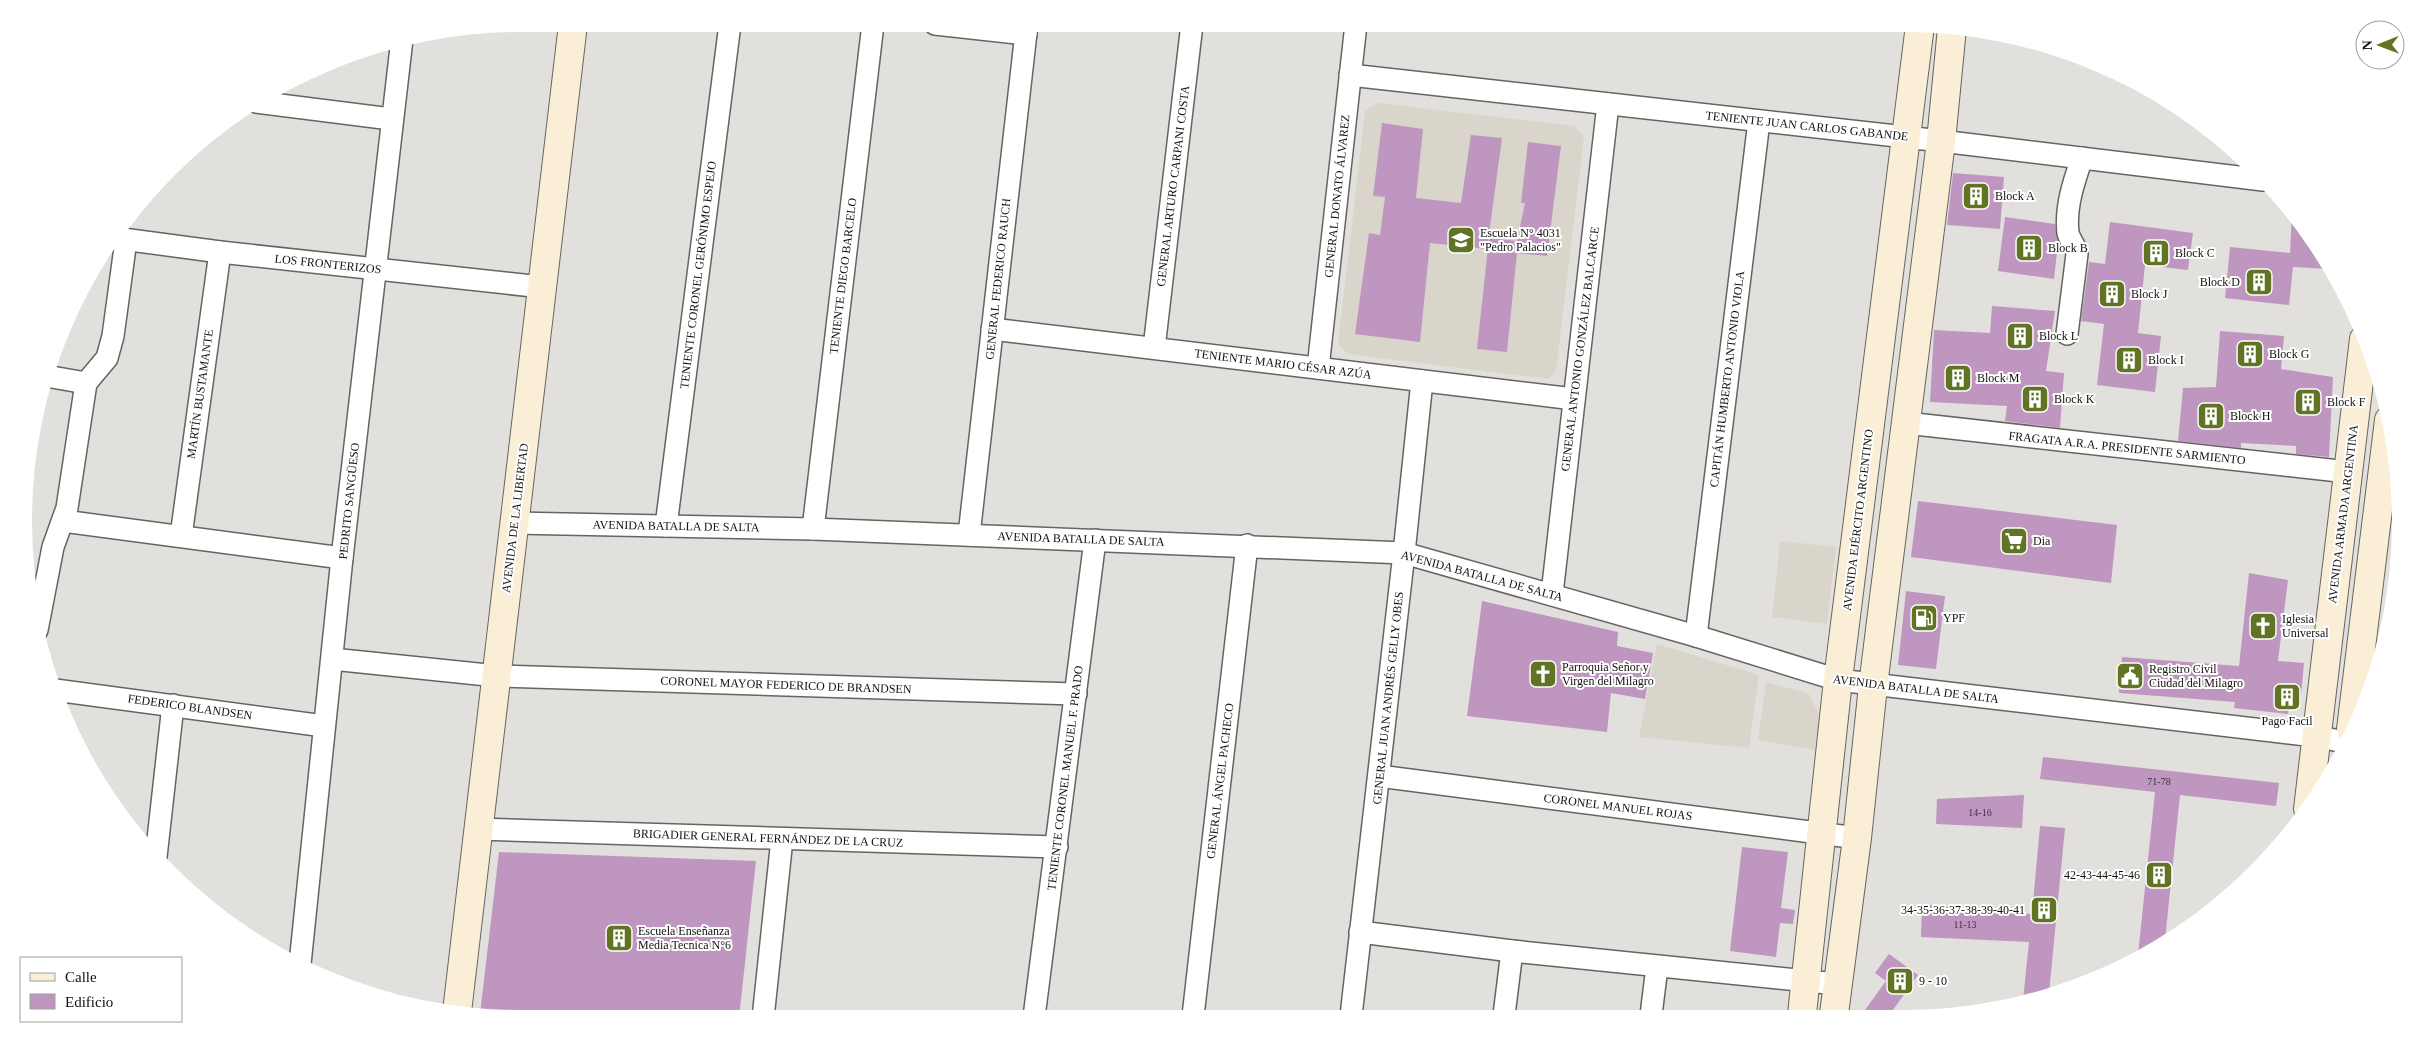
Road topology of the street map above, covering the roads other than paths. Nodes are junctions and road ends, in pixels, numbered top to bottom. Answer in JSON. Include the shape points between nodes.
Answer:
{"nodes":[{"id":1,"x":572,"y":32,"type":"edge"},
{"id":2,"x":729,"y":32,"type":"edge"},
{"id":3,"x":872,"y":32,"type":"edge"},
{"id":4,"x":1026,"y":32,"type":"edge"},
{"id":5,"x":1191,"y":32,"type":"edge"},
{"id":6,"x":1355,"y":32,"type":"edge"},
{"id":7,"x":1919,"y":33,"type":"edge"},
{"id":8,"x":1951,"y":35,"type":"edge"},
{"id":9,"x":401,"y":48,"type":"edge"},
{"id":10,"x":1350,"y":75,"type":"junction"},
{"id":11,"x":268,"y":104,"type":"edge"},
{"id":12,"x":1608,"y":104,"type":"junction"},
{"id":13,"x":391,"y":119,"type":"junction"},
{"id":14,"x":1759,"y":121,"type":"junction"},
{"id":15,"x":1905,"y":137,"type":"junction"},
{"id":16,"x":1940,"y":141,"type":"junction"},
{"id":17,"x":2082,"y":158,"type":"junction"},
{"id":18,"x":2251,"y":179,"type":"edge"},
{"id":19,"x":122,"y":239,"type":"edge"},
{"id":20,"x":120,"y":243,"type":"edge"},
{"id":21,"x":220,"y":252,"type":"junction"},
{"id":22,"x":374,"y":269,"type":"junction"},
{"id":23,"x":542,"y":288,"type":"junction"},
{"id":24,"x":992,"y":330,"type":"junction"},
{"id":25,"x":2066,"y":334,"type":"dead end"},
{"id":26,"x":1154,"y":348,"type":"junction"},
{"id":27,"x":2362,"y":352,"type":"edge"},
{"id":28,"x":1318,"y":368,"type":"junction"},
{"id":29,"x":54,"y":377,"type":"edge"},
{"id":30,"x":1422,"y":380,"type":"junction"},
{"id":31,"x":86,"y":383,"type":"junction"},
{"id":32,"x":1574,"y":399,"type":"junction"},
{"id":33,"x":1906,"y":423,"type":"junction"},
{"id":34,"x":2386,"y":445,"type":"edge"},
{"id":35,"x":2348,"y":472,"type":"junction"},
{"id":36,"x":64,"y":521,"type":"junction"},
{"id":37,"x":514,"y":523,"type":"junction"},
{"id":38,"x":666,"y":526,"type":"junction"},
{"id":39,"x":813,"y":529,"type":"junction"},
{"id":40,"x":969,"y":535,"type":"junction"},
{"id":41,"x":180,"y":536,"type":"junction"},
{"id":42,"x":1095,"y":540,"type":"junction"},
{"id":43,"x":1248,"y":545,"type":"junction"},
{"id":44,"x":1404,"y":553,"type":"junction"},
{"id":45,"x":342,"y":558,"type":"junction"},
{"id":46,"x":1552,"y":594,"type":"junction"},
{"id":47,"x":41,"y":609,"type":"edge"},
{"id":48,"x":1696,"y":636,"type":"junction"},
{"id":49,"x":332,"y":659,"type":"junction"},
{"id":50,"x":497,"y":676,"type":"junction"},
{"id":51,"x":1838,"y":680,"type":"junction"},
{"id":52,"x":1873,"y":686,"type":"junction"},
{"id":53,"x":63,"y":691,"type":"edge"},
{"id":54,"x":1076,"y":694,"type":"junction"},
{"id":55,"x":172,"y":705,"type":"junction"},
{"id":56,"x":2353,"y":712,"type":"edge"},
{"id":57,"x":324,"y":726,"type":"junction"},
{"id":58,"x":2315,"y":736,"type":"junction"},
{"id":59,"x":2340,"y":741,"type":"edge"},
{"id":60,"x":1379,"y":776,"type":"junction"},
{"id":61,"x":2310,"y":793,"type":"edge"},
{"id":62,"x":479,"y":829,"type":"junction"},
{"id":63,"x":1823,"y":834,"type":"junction"},
{"id":64,"x":1857,"y":838,"type":"junction"},
{"id":65,"x":782,"y":839,"type":"junction"},
{"id":66,"x":157,"y":846,"type":"edge"},
{"id":67,"x":1057,"y":848,"type":"junction"},
{"id":68,"x":1360,"y":932,"type":"junction"},
{"id":69,"x":1512,"y":951,"type":"junction"},
{"id":70,"x":301,"y":957,"type":"edge"},
{"id":71,"x":1657,"y":967,"type":"junction"},
{"id":72,"x":1806,"y":981,"type":"junction"},
{"id":73,"x":1838,"y":984,"type":"junction"},
{"id":74,"x":459,"y":1005,"type":"edge"},
{"id":75,"x":764,"y":1010,"type":"edge"},
{"id":76,"x":1035,"y":1010,"type":"edge"},
{"id":77,"x":1193,"y":1010,"type":"edge"},
{"id":78,"x":1351,"y":1010,"type":"edge"},
{"id":79,"x":1505,"y":1010,"type":"edge"},
{"id":80,"x":1652,"y":1010,"type":"edge"},
{"id":81,"x":1802,"y":1010,"type":"edge"},
{"id":82,"x":1835,"y":1010,"type":"edge"}],
"edges":[{"from":1,"to":23,"type":"street","name":"AVENIDA DE LA LIBERTAD"},
{"from":2,"to":38,"type":"street","name":"TENIENTE CORONEL GERÓNIMO ESPEJO"},
{"from":3,"to":39,"type":"street","name":"TENIENTE DIEGO BARCELO"},
{"from":4,"to":24,"type":"street","name":"GENERAL FEDERICO RAUCH"},
{"from":5,"to":26,"type":"street","name":"GENERAL ARTURO CARPANI COSTA"},
{"from":6,"to":10,"type":"street","name":"GENERAL DONATO ÁLVAREZ"},
{"from":7,"to":15,"type":"street","name":"AVENIDA EJÉRCITO ARGENTINO"},
{"from":8,"to":16,"type":"street"},
{"from":9,"to":13,"type":"street","name":"PEDRITO SANGÜESO"},
{"from":10,"to":12,"type":"street","name":"TENIENTE JUAN CARLOS GABANDE"},
{"from":10,"to":28,"type":"street","name":"GENERAL DONATO ÁLVAREZ"},
{"from":11,"to":13,"type":"street"},
{"from":12,"to":14,"type":"street","name":"TENIENTE JUAN CARLOS GABANDE"},
{"from":12,"to":32,"type":"street","name":"GENERAL ANTONIO GONZÁLEZ BALCARCE"},
{"from":13,"to":22,"type":"street","name":"PEDRITO SANGÜESO"},
{"from":14,"to":15,"type":"street","name":"TENIENTE JUAN CARLOS GABANDE"},
{"from":14,"to":48,"type":"street","name":"CAPITÁN HUMBERTO ANTONIO VIOLA"},
{"from":15,"to":16,"type":"street","name":"TENIENTE JUAN CARLOS GABANDE"},
{"from":15,"to":51,"type":"street","name":"AVENIDA EJÉRCITO ARGENTINO"},
{"from":16,"to":17,"type":"street","name":"TENIENTE JUAN CARLOS GABANDE"},
{"from":16,"to":33,"type":"street"},
{"from":17,"to":18,"type":"street","name":"TENIENTE JUAN CARLOS GABANDE"},
{"from":17,"to":25,"type":"street","via":[[2070,190],[2068,233],[2076,245],[2077,254]]},
{"from":19,"to":21,"type":"street","name":"LOS FRONTERIZOS"},
{"from":20,"to":31,"type":"street","via":[[110,349],[100,369]]},
{"from":21,"to":22,"type":"street","name":"LOS FRONTERIZOS"},
{"from":21,"to":41,"type":"street","name":"MARTÍN BUSTAMANTE"},
{"from":22,"to":23,"type":"street","name":"LOS FRONTERIZOS"},
{"from":22,"to":45,"type":"street","name":"PEDRITO SANGÜESO"},
{"from":23,"to":37,"type":"street","name":"AVENIDA DE LA LIBERTAD"},
{"from":24,"to":26,"type":"street","name":"TENIENTE MARIO CÉSAR AZÚA"},
{"from":24,"to":40,"type":"street","name":"GENERAL FEDERICO RAUCH"},
{"from":26,"to":28,"type":"street","name":"TENIENTE MARIO CÉSAR AZÚA"},
{"from":27,"to":35,"type":"street","name":"AVENIDA ARMADA ARGENTINA"},
{"from":28,"to":30,"type":"street","name":"TENIENTE MARIO CÉSAR AZÚA"},
{"from":29,"to":31,"type":"street"},
{"from":30,"to":32,"type":"street","name":"TENIENTE MARIO CÉSAR AZÚA"},
{"from":30,"to":44,"type":"street","name":"GENERAL JUAN ANDRÉS GELLY OBES"},
{"from":31,"to":36,"type":"street"},
{"from":32,"to":46,"type":"street","name":"GENERAL ANTONIO GONZÁLEZ BALCARCE"},
{"from":33,"to":35,"type":"street","name":"FRAGATA A.R.A. PRESIDENTE SARMIENTO"},
{"from":33,"to":52,"type":"street"},
{"from":34,"to":56,"type":"street"},
{"from":35,"to":58,"type":"street","name":"AVENIDA ARMADA ARGENTINA"},
{"from":36,"to":41,"type":"street"},
{"from":36,"to":47,"type":"street","via":[[53,546]]},
{"from":37,"to":38,"type":"street","name":"AVENIDA BATALLA DE SALTA"},
{"from":37,"to":50,"type":"street","name":"AVENIDA DE LA LIBERTAD"},
{"from":38,"to":39,"type":"street","name":"AVENIDA BATALLA DE SALTA"},
{"from":39,"to":40,"type":"street","name":"AVENIDA BATALLA DE SALTA"},
{"from":40,"to":42,"type":"street","name":"AVENIDA BATALLA DE SALTA"},
{"from":41,"to":45,"type":"street"},
{"from":42,"to":43,"type":"street","name":"AVENIDA BATALLA DE SALTA"},
{"from":42,"to":54,"type":"street","name":"TENIENTE CORONEL MANUEL F. PRADO"},
{"from":43,"to":44,"type":"street","name":"AVENIDA BATALLA DE SALTA"},
{"from":43,"to":77,"type":"street","name":"GENERAL ÁNGEL PACHECO"},
{"from":44,"to":46,"type":"street","name":"AVENIDA BATALLA DE SALTA"},
{"from":44,"to":60,"type":"street","name":"GENERAL JUAN ANDRÉS GELLY OBES"},
{"from":45,"to":49,"type":"street","name":"PEDRITO SANGÜESO"},
{"from":46,"to":48,"type":"street","name":"AVENIDA BATALLA DE SALTA"},
{"from":48,"to":51,"type":"street","name":"AVENIDA BATALLA DE SALTA"},
{"from":49,"to":50,"type":"street"},
{"from":49,"to":57,"type":"street","name":"PEDRITO SANGÜESO"},
{"from":50,"to":54,"type":"street","name":"CORONEL MAYOR FEDERICO DE BRANDSEN"},
{"from":50,"to":62,"type":"street","name":"AVENIDA DE LA LIBERTAD"},
{"from":51,"to":52,"type":"street","name":"AVENIDA BATALLA DE SALTA"},
{"from":51,"to":63,"type":"street","name":"AVENIDA EJÉRCITO ARGENTINO"},
{"from":52,"to":58,"type":"street","name":"AVENIDA BATALLA DE SALTA"},
{"from":52,"to":64,"type":"street"},
{"from":53,"to":55,"type":"street","name":"FEDERICO BLANDSEN"},
{"from":54,"to":67,"type":"street","name":"TENIENTE CORONEL MANUEL F. PRADO"},
{"from":55,"to":57,"type":"street","name":"FEDERICO BLANDSEN"},
{"from":55,"to":66,"type":"street"},
{"from":57,"to":70,"type":"street","name":"PEDRITO SANGÜESO"},
{"from":58,"to":59,"type":"street","name":"AVENIDA BATALLA DE SALTA"},
{"from":58,"to":61,"type":"street","name":"AVENIDA ARMADA ARGENTINA"},
{"from":60,"to":63,"type":"street","name":"CORONEL MANUEL ROJAS"},
{"from":60,"to":68,"type":"street","name":"GENERAL JUAN ANDRÉS GELLY OBES"},
{"from":62,"to":65,"type":"street","name":"BRIGADIER GENERAL FERNÁNDEZ DE LA CRUZ"},
{"from":62,"to":74,"type":"street","name":"AVENIDA DE LA LIBERTAD"},
{"from":63,"to":64,"type":"street","name":"CORONEL MANUEL ROJAS"},
{"from":63,"to":72,"type":"street","name":"AVENIDA EJÉRCITO ARGENTINO"},
{"from":64,"to":73,"type":"street"},
{"from":65,"to":67,"type":"street","name":"BRIGADIER GENERAL FERNÁNDEZ DE LA CRUZ"},
{"from":65,"to":75,"type":"street"},
{"from":67,"to":76,"type":"street","name":"TENIENTE CORONEL MANUEL F. PRADO"},
{"from":68,"to":69,"type":"street"},
{"from":68,"to":78,"type":"street","name":"GENERAL JUAN ANDRÉS GELLY OBES"},
{"from":69,"to":71,"type":"street"},
{"from":69,"to":79,"type":"street"},
{"from":71,"to":72,"type":"street"},
{"from":71,"to":80,"type":"street"},
{"from":72,"to":73,"type":"street"},
{"from":72,"to":81,"type":"street","name":"AVENIDA EJÉRCITO ARGENTINO"},
{"from":73,"to":82,"type":"street"}]}
